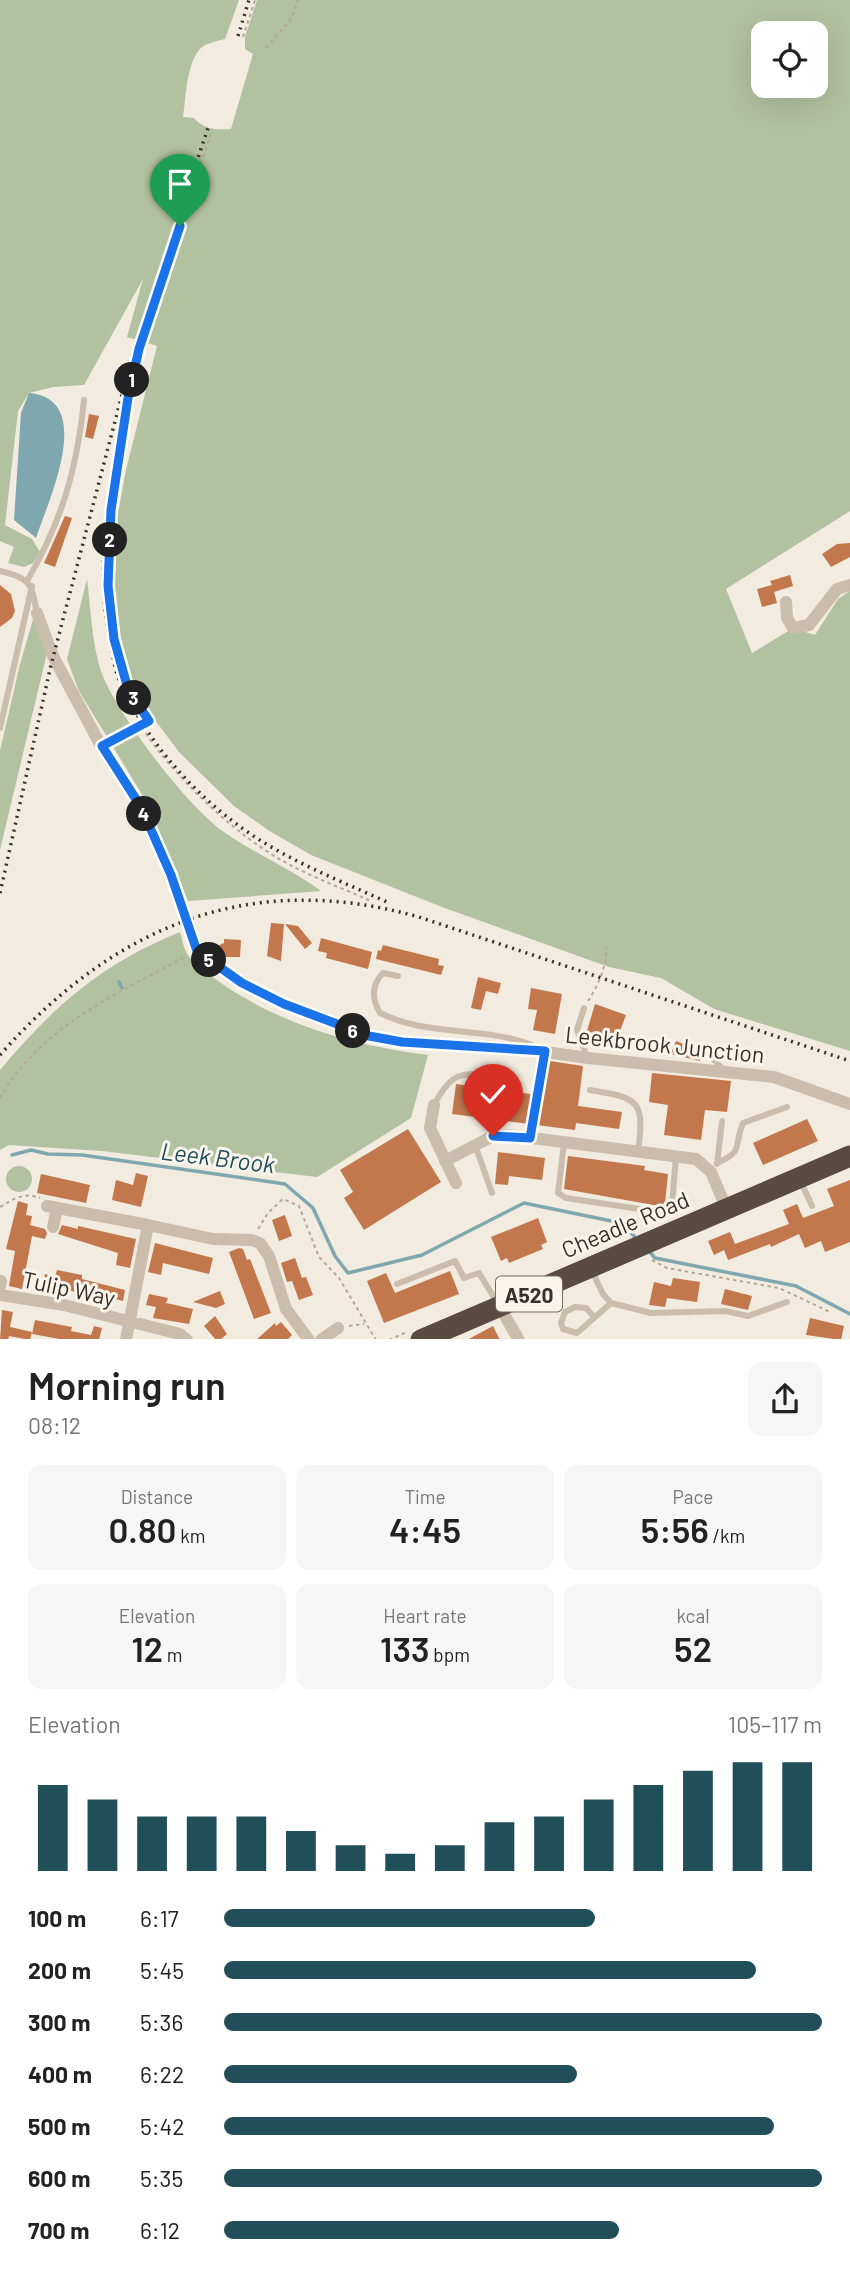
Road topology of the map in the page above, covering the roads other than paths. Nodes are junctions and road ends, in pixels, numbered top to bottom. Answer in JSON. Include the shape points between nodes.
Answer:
{"nodes":[{"id":1,"x":84,"y":400,"type":"dead end"},
{"id":2,"x":0,"y":571,"type":"edge"},
{"id":3,"x":30,"y":584,"type":"junction"},
{"id":4,"x":850,"y":585,"type":"edge"},
{"id":5,"x":786,"y":603,"type":"dead end"},
{"id":6,"x":37,"y":613,"type":"joint"},
{"id":7,"x":4,"y":692,"type":"edge"},
{"id":8,"x":0,"y":728,"type":"edge"},
{"id":9,"x":398,"y":976,"type":"dead end"},
{"id":10,"x":584,"y":1008,"type":"road end"},
{"id":11,"x":544,"y":1051,"type":"junction"},
{"id":12,"x":708,"y":1054,"type":"dead end"},
{"id":13,"x":589,"y":1058,"type":"junction"},
{"id":14,"x":725,"y":1071,"type":"junction"},
{"id":15,"x":487,"y":1076,"type":"dead end"},
{"id":16,"x":590,"y":1090,"type":"dead end"},
{"id":17,"x":850,"y":1104,"type":"edge"},
{"id":18,"x":434,"y":1105,"type":"joint"},
{"id":19,"x":787,"y":1107,"type":"dead end"},
{"id":20,"x":722,"y":1121,"type":"dead end"},
{"id":21,"x":564,"y":1142,"type":"junction"},
{"id":22,"x":475,"y":1144,"type":"junction"},
{"id":23,"x":638,"y":1152,"type":"junction"},
{"id":24,"x":676,"y":1156,"type":"junction"},
{"id":25,"x":850,"y":1156,"type":"edge"},
{"id":26,"x":445,"y":1161,"type":"junction"},
{"id":27,"x":714,"y":1167,"type":"junction"},
{"id":28,"x":799,"y":1178,"type":"junction"},
{"id":29,"x":456,"y":1183,"type":"dead end"},
{"id":30,"x":492,"y":1193,"type":"dead end"},
{"id":31,"x":812,"y":1206,"type":"dead end"},
{"id":32,"x":727,"y":1210,"type":"junction"},
{"id":33,"x":148,"y":1225,"type":"junction"},
{"id":34,"x":53,"y":1227,"type":"dead end"},
{"id":35,"x":590,"y":1268,"type":"junction"},
{"id":36,"x":397,"y":1284,"type":"dead end"},
{"id":37,"x":0,"y":1295,"type":"edge"},
{"id":38,"x":787,"y":1302,"type":"dead end"},
{"id":39,"x":611,"y":1303,"type":"junction"},
{"id":40,"x":499,"y":1306,"type":"junction"},
{"id":41,"x":594,"y":1317,"type":"junction"},
{"id":42,"x":129,"y":1323,"type":"junction"},
{"id":43,"x":338,"y":1328,"type":"road end"},
{"id":44,"x":126,"y":1339,"type":"edge"},
{"id":45,"x":187,"y":1339,"type":"edge"},
{"id":46,"x":309,"y":1339,"type":"edge"},
{"id":47,"x":321,"y":1339,"type":"edge"},
{"id":48,"x":421,"y":1339,"type":"edge"},
{"id":49,"x":519,"y":1339,"type":"edge"}],
"edges":[{"from":1,"to":3,"type":"lane","via":[[79,448],[64,507]]},
{"from":2,"to":3,"type":"lane"},
{"from":3,"to":6,"type":"lane"},
{"from":3,"to":7,"type":"lane"},
{"from":4,"to":5,"type":"street","via":[[837,589],[809,625],[793,628]]},
{"from":6,"to":11,"type":"street","name":"Leekbrook Junction","via":[[46,643],[141,807],[197,951],[273,999],[359,1033],[402,1042]]},
{"from":7,"to":8,"type":"lane"},
{"from":9,"to":11,"type":"lane","via":[[383,974],[376,981],[374,997],[380,1013],[410,1025],[506,1038]]},
{"from":10,"to":13,"type":"lane","via":[[576,1030]]},
{"from":11,"to":13,"type":"street","name":"Leekbrook Junction"},
{"from":12,"to":14,"type":"lane"},
{"from":13,"to":14,"type":"street","name":"Leekbrook Junction"},
{"from":14,"to":17,"type":"street","name":"Leekbrook Junction","via":[[774,1077]]},
{"from":15,"to":18,"type":"lane","via":[[457,1076]]},
{"from":16,"to":23,"type":"lane","via":[[635,1102],[642,1123]]},
{"from":18,"to":26,"type":"street","via":[[430,1128]]},
{"from":19,"to":27,"type":"lane","via":[[743,1123],[738,1151]]},
{"from":20,"to":27,"type":"lane"},
{"from":21,"to":22,"type":"street","via":[[493,1136]]},
{"from":21,"to":23,"type":"street"},
{"from":21,"to":24,"type":"lane","via":[[558,1194],[660,1212],[672,1205]]},
{"from":22,"to":26,"type":"street"},
{"from":22,"to":30,"type":"lane"},
{"from":23,"to":24,"type":"street"},
{"from":24,"to":27,"type":"street"},
{"from":25,"to":28,"type":"highway","name":"Cheadle Road","number":"A520"},
{"from":26,"to":29,"type":"street"},
{"from":27,"to":32,"type":"street"},
{"from":28,"to":31,"type":"lane"},
{"from":28,"to":32,"type":"highway","name":"Cheadle Road","number":"A520"},
{"from":32,"to":35,"type":"highway","name":"Cheadle Road","number":"A520"},
{"from":33,"to":34,"type":"street","via":[[52,1207]]},
{"from":33,"to":42,"type":"street"},
{"from":33,"to":46,"type":"street","via":[[213,1239],[252,1240],[265,1248],[286,1309]]},
{"from":35,"to":39,"type":"lane"},
{"from":35,"to":40,"type":"highway","name":"Cheadle Road","number":"A520"},
{"from":36,"to":40,"type":"lane","via":[[455,1261],[464,1278],[479,1272]]},
{"from":37,"to":42,"type":"street","name":"Tulip Way","via":[[64,1305]]},
{"from":38,"to":39,"type":"lane","via":[[748,1316],[713,1311],[651,1312]]},
{"from":39,"to":41,"type":"lane"},
{"from":40,"to":48,"type":"highway","name":"Cheadle Road","number":"A520"},
{"from":40,"to":49,"type":"street"},
{"from":41,"to":41,"type":"lane","via":[[577,1333],[561,1323],[565,1312],[575,1307],[586,1308]]},
{"from":42,"to":44,"type":"street"},
{"from":42,"to":45,"type":"street","name":"Tulip Way"},
{"from":43,"to":47,"type":"street"}]}
